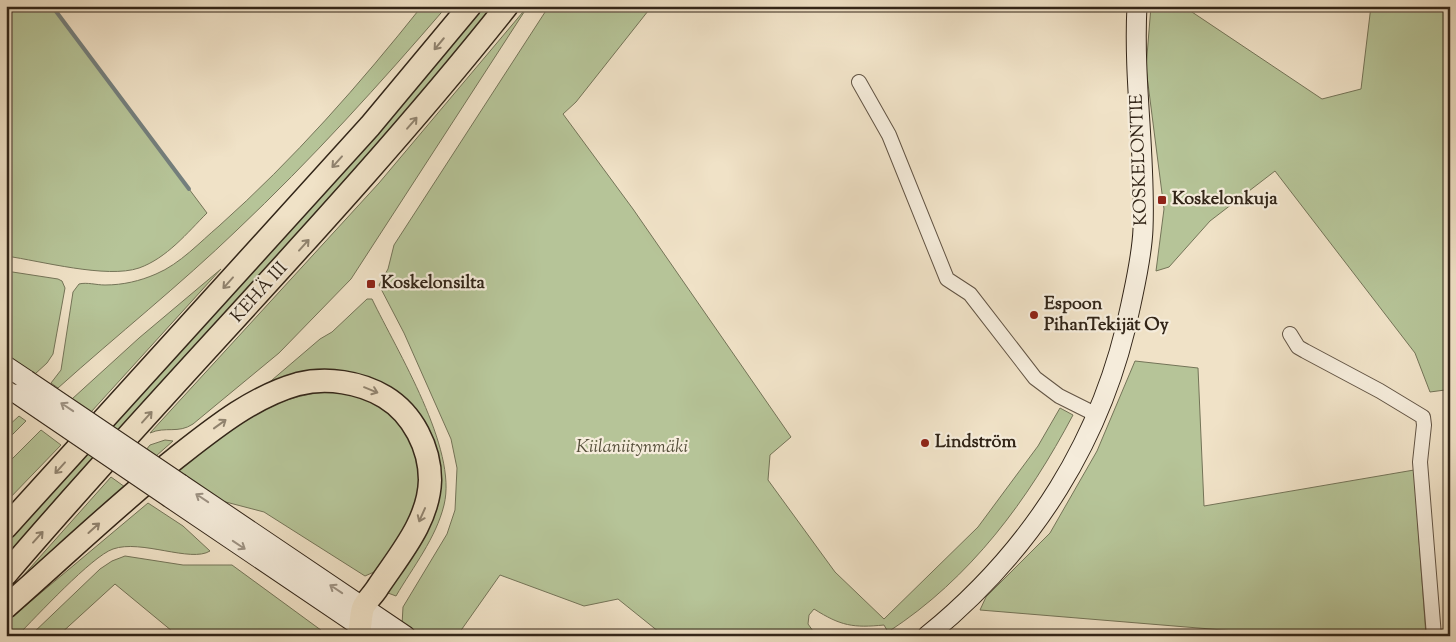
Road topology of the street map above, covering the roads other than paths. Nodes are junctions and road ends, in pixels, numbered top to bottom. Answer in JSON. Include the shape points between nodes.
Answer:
{"nodes":[{"id":1,"x":470,"y":6,"type":"edge"},
{"id":2,"x":507,"y":6,"type":"edge"},
{"id":3,"x":1137,"y":6,"type":"edge"},
{"id":4,"x":859,"y":82,"type":"dead end"},
{"id":5,"x":1290,"y":334,"type":"dead end"},
{"id":6,"x":6,"y":366,"type":"edge"},
{"id":7,"x":17,"y":387,"type":"edge"},
{"id":8,"x":1096,"y":416,"type":"junction"},
{"id":9,"x":6,"y":527,"type":"edge"},
{"id":10,"x":6,"y":574,"type":"edge"},
{"id":11,"x":6,"y":607,"type":"edge"},
{"id":12,"x":366,"y":624,"type":"edge"},
{"id":13,"x":406,"y":636,"type":"edge"},
{"id":14,"x":927,"y":636,"type":"edge"},
{"id":15,"x":1434,"y":636,"type":"edge"}],
"edges":[{"from":1,"to":9,"type":"highway","name":"KEHÄ III","one_way":true,"via":[[322,180]]},
{"from":10,"to":2,"type":"highway","name":"KEHÄ III","one_way":true,"via":[[442,89]]},
{"from":3,"to":8,"type":"main road","name":"KOSKELONTIE","via":[[1143,232],[1126,328],[1112,379]]},
{"from":4,"to":8,"type":"street","via":[[889,135],[947,279],[970,294],[1035,378],[1059,396]]},
{"from":5,"to":15,"type":"street","via":[[1298,347],[1423,417],[1420,462]]},
{"from":6,"to":7,"type":"main road"},
{"from":7,"to":12,"type":"main road","bridge":true,"via":[[176,491]]},
{"from":8,"to":14,"type":"main road","name":"KOSKELONTIE","via":[[1072,465],[1039,520],[979,590]]},
{"from":11,"to":12,"type":"highway","one_way":true,"via":[[149,480],[222,422],[274,393],[299,384],[323,381],[351,383],[375,391],[394,403],[409,418],[420,437],[430,467],[427,504]]},
{"from":12,"to":13,"type":"main road"}]}
